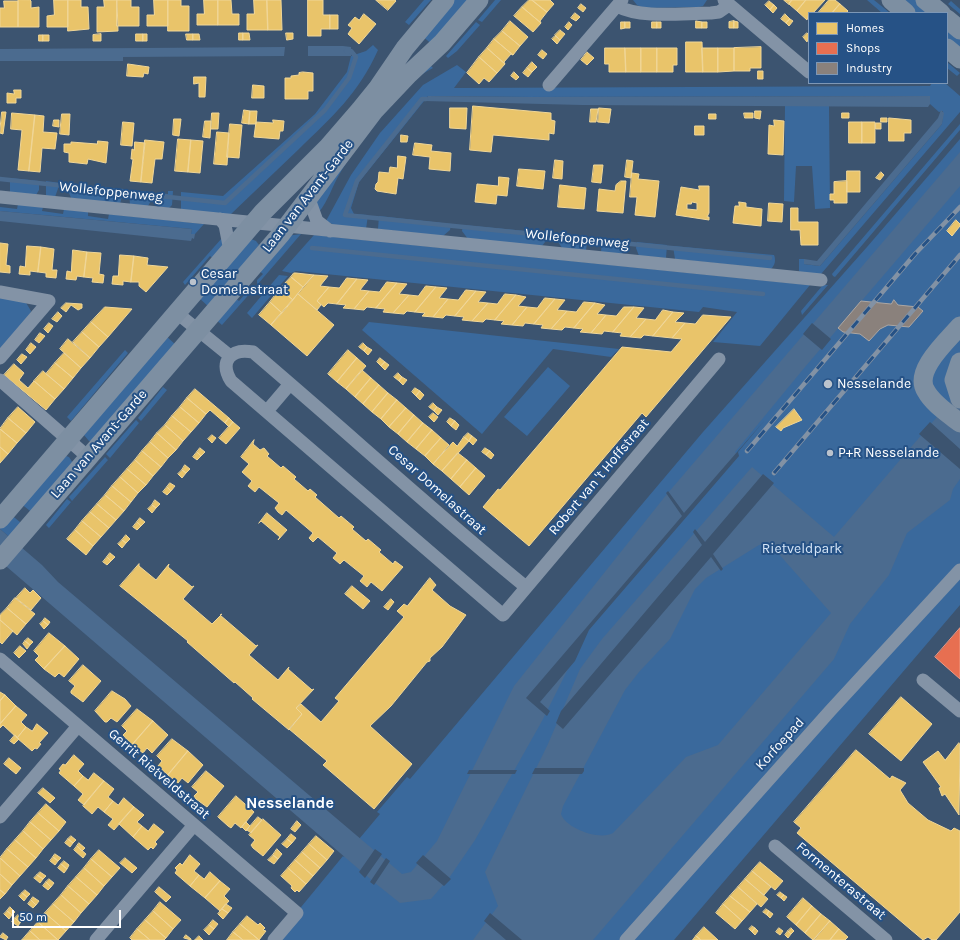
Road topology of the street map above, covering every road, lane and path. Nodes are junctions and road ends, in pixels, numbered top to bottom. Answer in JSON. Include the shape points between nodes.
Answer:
{"nodes":[{"id":1,"x":445,"y":0,"type":"edge"},
{"id":2,"x":479,"y":0,"type":"edge"},
{"id":3,"x":891,"y":0,"type":"edge"},
{"id":4,"x":925,"y":0,"type":"edge"},
{"id":5,"x":619,"y":3,"type":"edge"},
{"id":6,"x":726,"y":3,"type":"edge"},
{"id":7,"x":905,"y":12,"type":"edge"},
{"id":8,"x":940,"y":12,"type":"edge"},
{"id":9,"x":948,"y":19,"type":"edge"},
{"id":10,"x":960,"y":30,"type":"edge"},
{"id":11,"x":948,"y":49,"type":"edge"},
{"id":12,"x":960,"y":59,"type":"edge"},
{"id":13,"x":808,"y":71,"type":"edge"},
{"id":14,"x":549,"y":85,"type":"dead end"},
{"id":15,"x":0,"y":197,"type":"edge"},
{"id":16,"x":309,"y":199,"type":"junction"},
{"id":17,"x":220,"y":219,"type":"junction"},
{"id":18,"x":254,"y":223,"type":"junction"},
{"id":19,"x":287,"y":226,"type":"junction"},
{"id":20,"x":330,"y":231,"type":"junction"},
{"id":21,"x":230,"y":251,"type":"junction"},
{"id":22,"x":821,"y":280,"type":"dead end"},
{"id":23,"x":0,"y":292,"type":"edge"},
{"id":24,"x":177,"y":313,"type":"junction"},
{"id":25,"x":960,"y":326,"type":"edge"},
{"id":26,"x":198,"y":330,"type":"junction"},
{"id":27,"x":230,"y":356,"type":"junction"},
{"id":28,"x":0,"y":358,"type":"edge"},
{"id":29,"x":719,"y":359,"type":"dead end"},
{"id":30,"x":960,"y":362,"type":"edge"},
{"id":31,"x":0,"y":380,"type":"edge"},
{"id":32,"x":290,"y":384,"type":"junction"},
{"id":33,"x":957,"y":390,"type":"edge"},
{"id":34,"x":268,"y":411,"type":"junction"},
{"id":35,"x":960,"y":423,"type":"edge"},
{"id":36,"x":68,"y":439,"type":"junction"},
{"id":37,"x":88,"y":457,"type":"junction"},
{"id":38,"x":0,"y":519,"type":"edge"},
{"id":39,"x":0,"y":560,"type":"edge"},
{"id":40,"x":960,"y":570,"type":"edge"},
{"id":41,"x":526,"y":587,"type":"junction"},
{"id":42,"x":0,"y":659,"type":"edge"},
{"id":43,"x":923,"y":680,"type":"dead end"},
{"id":44,"x":960,"y":711,"type":"edge"},
{"id":45,"x":78,"y":726,"type":"junction"},
{"id":46,"x":0,"y":817,"type":"edge"},
{"id":47,"x":194,"y":825,"type":"junction"},
{"id":48,"x":775,"y":846,"type":"dead end"},
{"id":49,"x":96,"y":940,"type":"edge"},
{"id":50,"x":274,"y":940,"type":"edge"},
{"id":51,"x":626,"y":940,"type":"edge"},
{"id":52,"x":886,"y":940,"type":"edge"}],
"edges":[{"from":1,"to":18,"type":"street","name":"Laan van Avant-Garde","via":[[405,48],[360,110]]},
{"from":2,"to":16,"type":"street","name":"Laan van Avant-Garde","via":[[442,43],[406,76],[374,112]]},
{"from":3,"to":7,"type":"street"},
{"from":4,"to":8,"type":"street"},
{"from":5,"to":6,"type":"street","via":[[627,11],[639,13],[711,13],[719,12]]},
{"from":5,"to":14,"type":"street"},
{"from":6,"to":13,"type":"street"},
{"from":9,"to":10,"type":"street"},
{"from":11,"to":12,"type":"street"},
{"from":15,"to":17,"type":"street","name":"Wollefoppenweg"},
{"from":16,"to":19,"type":"street","name":"Laan van Avant-Garde"},
{"from":16,"to":20,"type":"street","via":[[317,221]]},
{"from":17,"to":18,"type":"street","name":"Wollefoppenweg"},
{"from":17,"to":21,"type":"street","via":[[225,225]]},
{"from":18,"to":19,"type":"street","name":"Wollefoppenweg"},
{"from":18,"to":21,"type":"street","name":"Laan van Avant-Garde"},
{"from":19,"to":20,"type":"street","name":"Wollefoppenweg"},
{"from":19,"to":26,"type":"street","name":"Laan van Avant-Garde"},
{"from":20,"to":22,"type":"street","name":"Wollefoppenweg"},
{"from":21,"to":24,"type":"street","name":"Laan van Avant-Garde"},
{"from":23,"to":28,"type":"street","via":[[48,301]]},
{"from":24,"to":26,"type":"street"},
{"from":24,"to":36,"type":"street","name":"Laan van Avant-Garde"},
{"from":25,"to":35,"type":"street","via":[[925,370],[923,384],[926,392]]},
{"from":26,"to":27,"type":"street"},
{"from":26,"to":37,"type":"street","name":"Laan van Avant-Garde"},
{"from":27,"to":32,"type":"street","name":"Cesar Domelastraat","via":[[242,350],[253,352]]},
{"from":27,"to":34,"type":"street","via":[[227,366],[231,381]]},
{"from":29,"to":41,"type":"street","name":"Robert van 't Hoffstraat"},
{"from":30,"to":33,"type":"street"},
{"from":31,"to":36,"type":"street"},
{"from":32,"to":34,"type":"street"},
{"from":32,"to":41,"type":"street","name":"Cesar Domelastraat"},
{"from":34,"to":41,"type":"street","name":"Robert van 't Hoffstraat","via":[[503,615]]},
{"from":36,"to":37,"type":"street"},
{"from":36,"to":38,"type":"street","name":"Laan van Avant-Garde"},
{"from":37,"to":39,"type":"street","name":"Laan van Avant-Garde"},
{"from":40,"to":51,"type":"street","name":"Korfoepad"},
{"from":42,"to":45,"type":"street","name":"Gerrit Rietveldstraat"},
{"from":43,"to":44,"type":"street"},
{"from":45,"to":46,"type":"street"},
{"from":45,"to":47,"type":"street","name":"Gerrit Rietveldstraat"},
{"from":47,"to":49,"type":"street"},
{"from":47,"to":50,"type":"street","name":"Gerrit Rietveldstraat","via":[[297,913]]},
{"from":48,"to":52,"type":"street","name":"Formenterastraat"}]}
